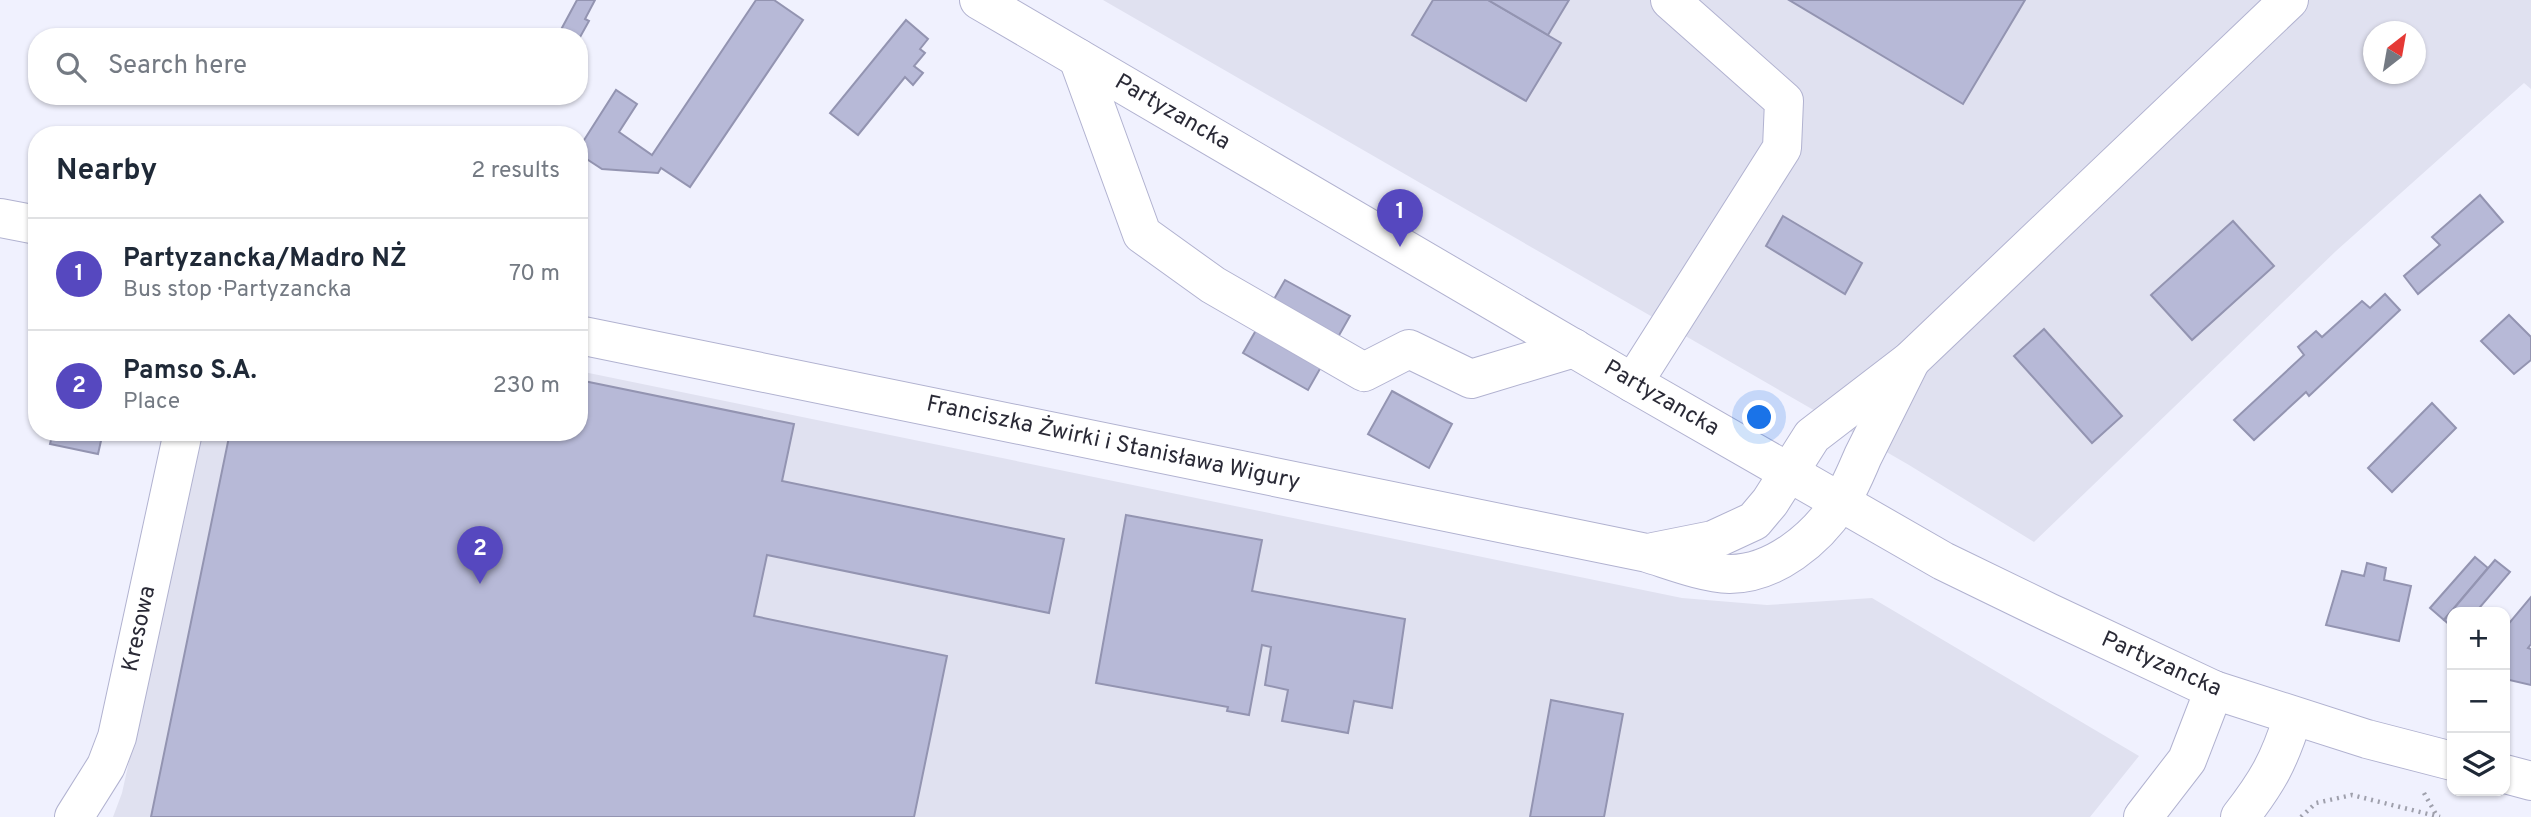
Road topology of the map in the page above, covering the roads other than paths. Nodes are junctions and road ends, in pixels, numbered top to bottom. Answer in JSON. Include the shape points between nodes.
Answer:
{"nodes":[{"id":1,"x":979,"y":0,"type":"edge"},
{"id":2,"x":1670,"y":0,"type":"edge"},
{"id":3,"x":2289,"y":0,"type":"edge"},
{"id":4,"x":1078,"y":58,"type":"junction"},
{"id":5,"x":0,"y":218,"type":"edge"},
{"id":6,"x":28,"y":223,"type":"edge"},
{"id":7,"x":588,"y":337,"type":"edge"},
{"id":8,"x":1574,"y":348,"type":"junction"},
{"id":9,"x":1911,"y":360,"type":"junction"},
{"id":10,"x":1633,"y":383,"type":"junction"},
{"id":11,"x":181,"y":441,"type":"edge"},
{"id":12,"x":1790,"y":473,"type":"junction"},
{"id":13,"x":1841,"y":502,"type":"junction"},
{"id":14,"x":1647,"y":553,"type":"junction"},
{"id":15,"x":2214,"y":690,"type":"junction"},
{"id":16,"x":2293,"y":717,"type":"junction"},
{"id":17,"x":2447,"y":760,"type":"edge"},
{"id":18,"x":2510,"y":775,"type":"edge"},
{"id":19,"x":2531,"y":781,"type":"edge"},
{"id":20,"x":74,"y":817,"type":"edge"},
{"id":21,"x":2143,"y":817,"type":"edge"},
{"id":22,"x":2240,"y":817,"type":"edge"}],
"edges":[{"from":1,"to":4,"type":"main road","name":"Partyzancka"},
{"from":2,"to":10,"type":"main road","via":[[1784,101],[1782,148]]},
{"from":3,"to":9,"type":"main road"},
{"from":4,"to":8,"type":"main road","name":"Partyzancka"},
{"from":4,"to":8,"type":"main road","via":[[1142,234],[1213,285],[1373,368],[1409,349],[1471,379]]},
{"from":5,"to":6,"type":"main road"},
{"from":7,"to":14,"type":"main road","name":"Franciszka Żwirki i Stanisława Wigury"},
{"from":8,"to":10,"type":"main road","name":"Partyzancka"},
{"from":9,"to":12,"type":"main road","name":"Franciszka Żwirki i Stanisława Wigury","via":[[1812,436]]},
{"from":9,"to":13,"type":"main road","name":"Franciszka Żwirki i Stanisława Wigury"},
{"from":10,"to":12,"type":"main road","name":"Partyzancka"},
{"from":11,"to":20,"type":"main road","name":"Kresowa","via":[[117,737],[106,766]]},
{"from":12,"to":13,"type":"main road","name":"Partyzancka"},
{"from":12,"to":14,"type":"main road","name":"Franciszka Żwirki i Stanisława Wigury","via":[[1754,521],[1713,540]]},
{"from":13,"to":14,"type":"main road","name":"Franciszka Żwirki i Stanisława Wigury","via":[[1807,541],[1752,572],[1729,574]]},
{"from":13,"to":15,"type":"main road","name":"Partyzancka","via":[[1943,561]]},
{"from":15,"to":16,"type":"main road","name":"Partyzancka"},
{"from":15,"to":21,"type":"main road","via":[[2186,760]]},
{"from":16,"to":17,"type":"main road","name":"Partyzancka"},
{"from":16,"to":22,"type":"main road","via":[[2265,785]]},
{"from":18,"to":19,"type":"main road"}]}
